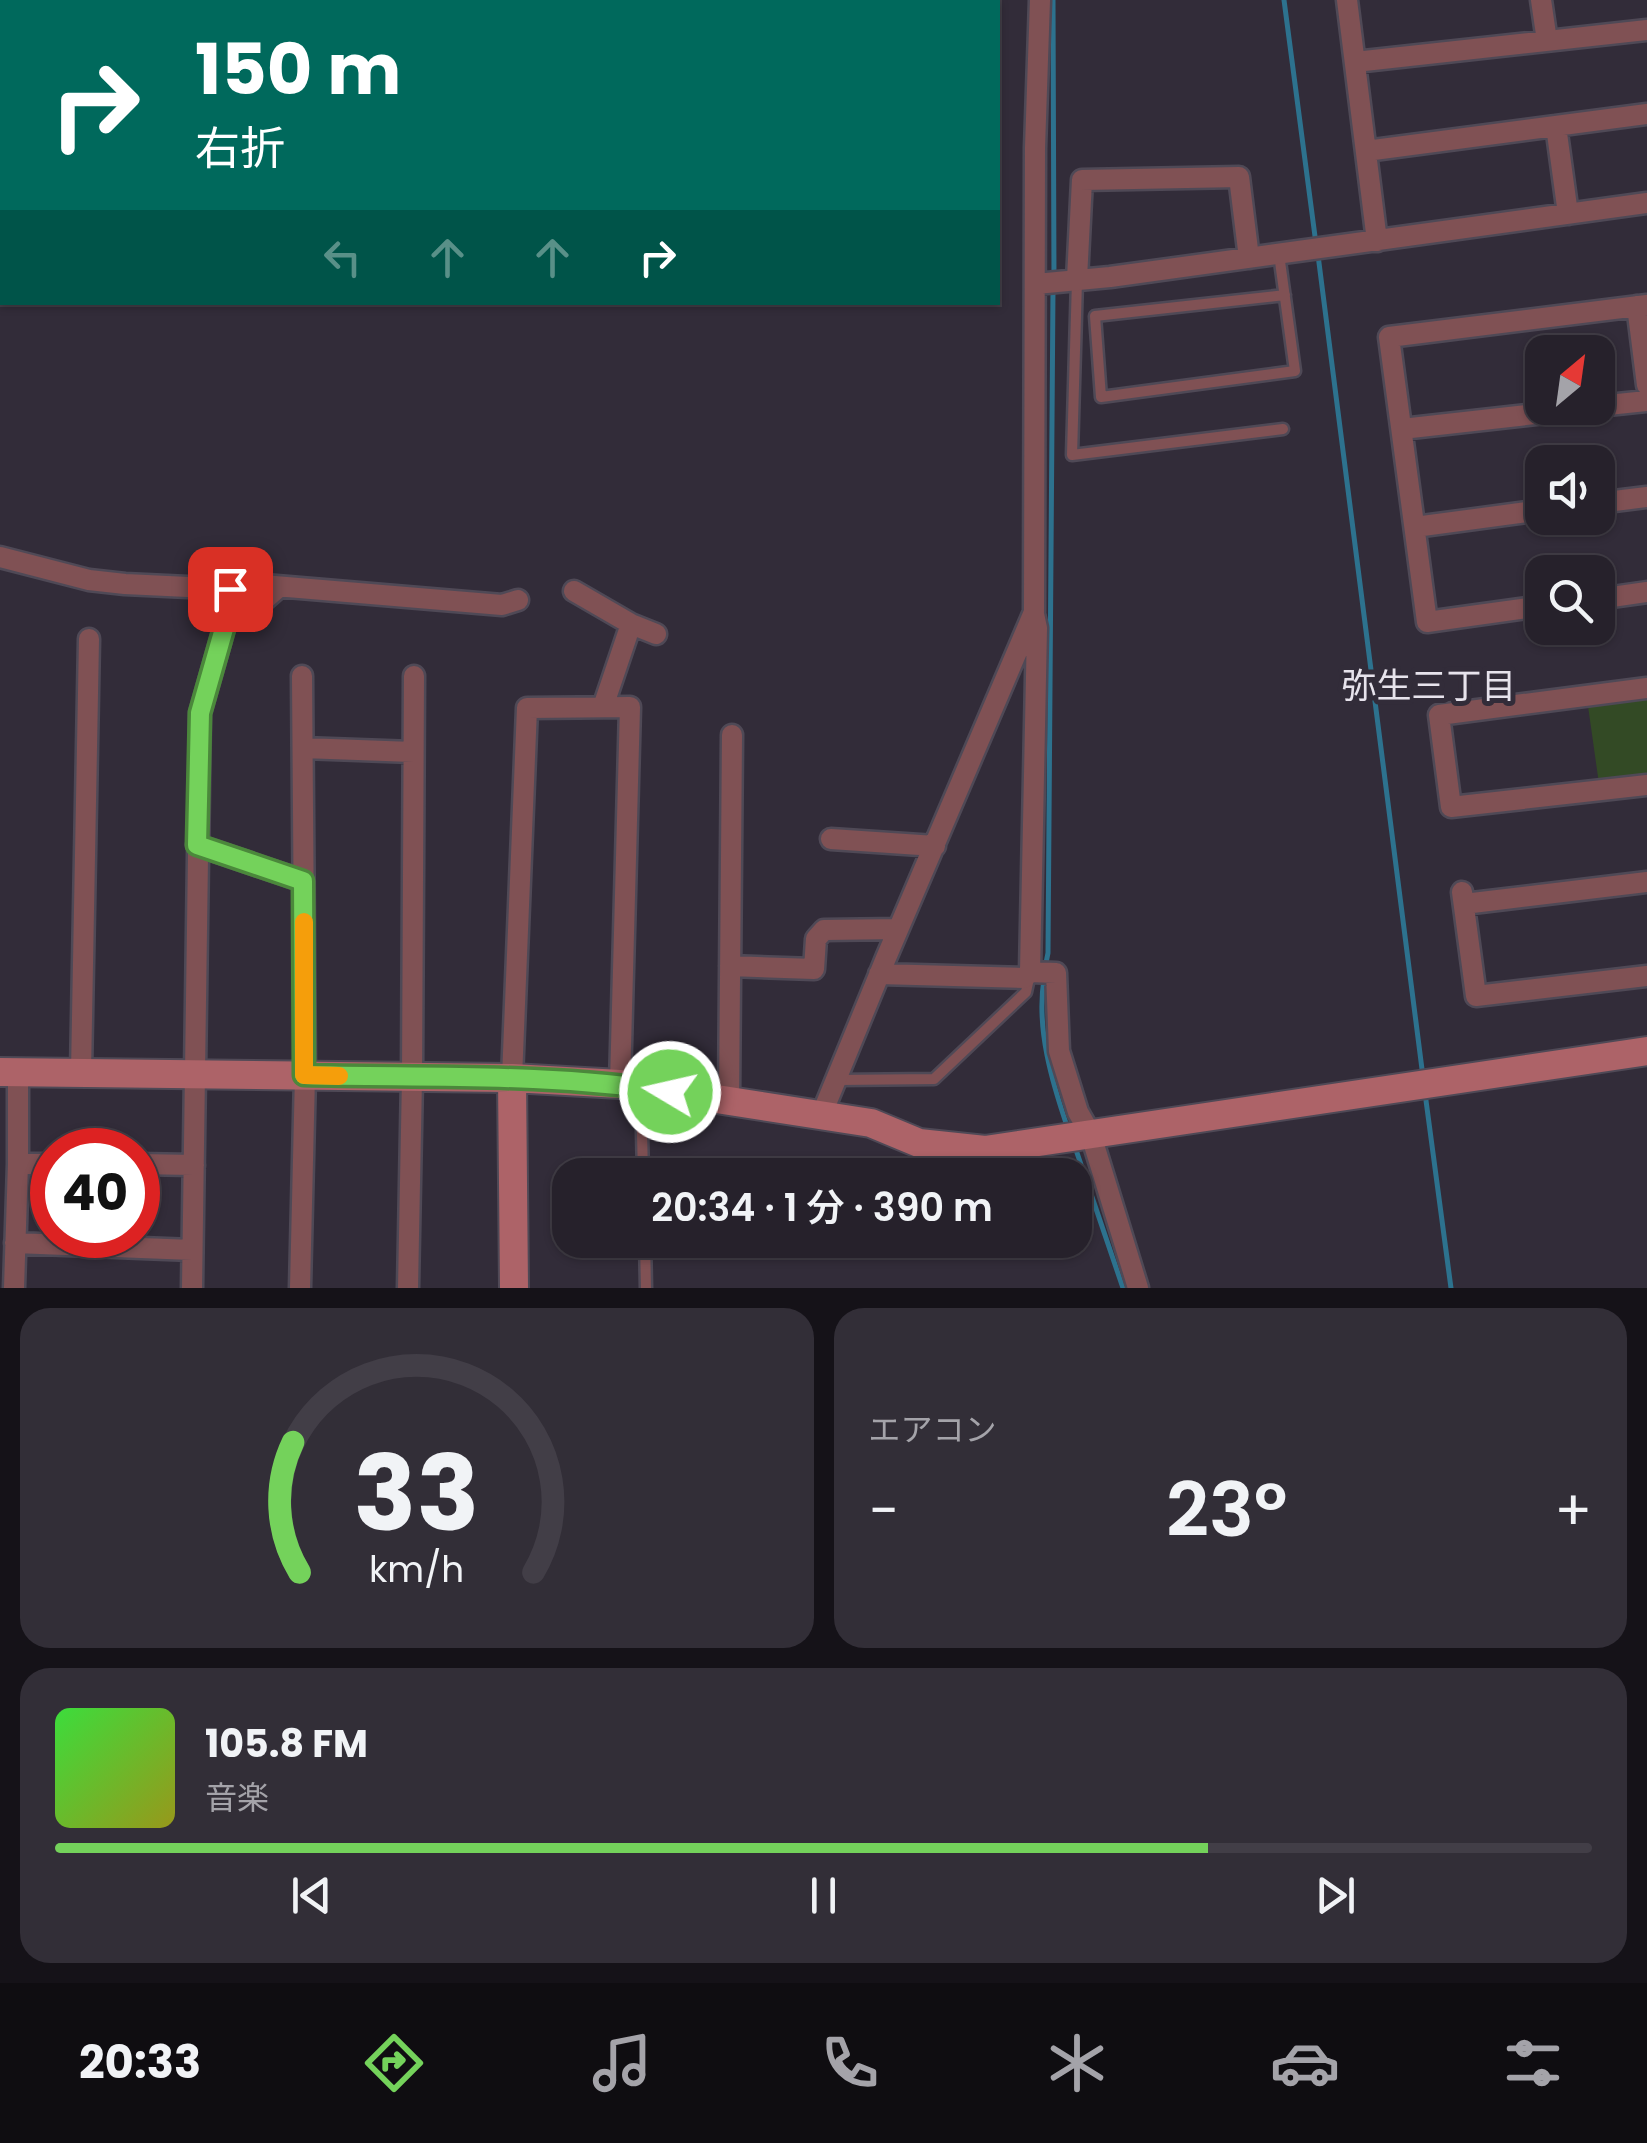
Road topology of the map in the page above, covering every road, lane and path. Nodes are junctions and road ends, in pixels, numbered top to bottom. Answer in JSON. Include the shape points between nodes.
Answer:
{"nodes":[{"id":1,"x":1040,"y":0,"type":"edge"},
{"id":2,"x":1347,"y":0,"type":"edge"},
{"id":3,"x":1541,"y":0,"type":"edge"},
{"id":4,"x":1647,"y":30,"type":"edge"},
{"id":5,"x":1547,"y":41,"type":"junction"},
{"id":6,"x":1355,"y":62,"type":"junction"},
{"id":7,"x":1647,"y":114,"type":"edge"},
{"id":8,"x":1556,"y":126,"type":"junction"},
{"id":9,"x":1366,"y":151,"type":"junction"},
{"id":10,"x":1647,"y":204,"type":"edge"},
{"id":11,"x":1568,"y":214,"type":"junction"},
{"id":12,"x":1377,"y":240,"type":"junction"},
{"id":13,"x":1279,"y":254,"type":"junction"},
{"id":14,"x":1249,"y":258,"type":"junction"},
{"id":15,"x":1077,"y":279,"type":"junction"},
{"id":16,"x":1036,"y":284,"type":"junction"},
{"id":17,"x":1285,"y":296,"type":"junction"},
{"id":18,"x":1642,"y":305,"type":"edge"},
{"id":19,"x":1647,"y":384,"type":"edge"},
{"id":20,"x":1647,"y":401,"type":"edge"},
{"id":21,"x":1615,"y":404,"type":"edge"},
{"id":22,"x":1525,"y":416,"type":"edge"},
{"id":23,"x":1283,"y":428,"type":"dead end"},
{"id":24,"x":1402,"y":430,"type":"junction"},
{"id":25,"x":1647,"y":497,"type":"edge"},
{"id":26,"x":1615,"y":502,"type":"edge"},
{"id":27,"x":1525,"y":512,"type":"edge"},
{"id":28,"x":1415,"y":527,"type":"junction"},
{"id":29,"x":0,"y":557,"type":"edge"},
{"id":30,"x":574,"y":590,"type":"dead end"},
{"id":31,"x":1647,"y":592,"type":"edge"},
{"id":32,"x":230,"y":596,"type":"junction"},
{"id":33,"x":1615,"y":597,"type":"edge"},
{"id":34,"x":518,"y":600,"type":"dead end"},
{"id":35,"x":1525,"y":608,"type":"edge"},
{"id":36,"x":1034,"y":612,"type":"junction"},
{"id":37,"x":631,"y":624,"type":"junction"},
{"id":38,"x":656,"y":634,"type":"dead end"},
{"id":39,"x":89,"y":639,"type":"dead end"},
{"id":40,"x":302,"y":676,"type":"dead end"},
{"id":41,"x":414,"y":676,"type":"dead end"},
{"id":42,"x":1647,"y":688,"type":"edge"},
{"id":43,"x":603,"y":707,"type":"junction"},
{"id":44,"x":732,"y":735,"type":"dead end"},
{"id":45,"x":302,"y":748,"type":"junction"},
{"id":46,"x":414,"y":752,"type":"junction"},
{"id":47,"x":1647,"y":786,"type":"edge"},
{"id":48,"x":832,"y":839,"type":"dead end"},
{"id":49,"x":197,"y":845,"type":"junction"},
{"id":50,"x":935,"y":846,"type":"junction"},
{"id":51,"x":303,"y":881,"type":"junction"},
{"id":52,"x":1647,"y":882,"type":"edge"},
{"id":53,"x":898,"y":930,"type":"junction"},
{"id":54,"x":730,"y":966,"type":"junction"},
{"id":55,"x":1030,"y":972,"type":"junction"},
{"id":56,"x":880,"y":974,"type":"junction"},
{"id":57,"x":1647,"y":976,"type":"edge"},
{"id":58,"x":1647,"y":1051,"type":"edge"},
{"id":59,"x":9,"y":1072,"type":"edge"},
{"id":60,"x":80,"y":1072,"type":"junction"},
{"id":61,"x":196,"y":1074,"type":"junction"},
{"id":62,"x":304,"y":1075,"type":"junction"},
{"id":63,"x":412,"y":1078,"type":"junction"},
{"id":64,"x":512,"y":1078,"type":"junction"},
{"id":65,"x":836,"y":1080,"type":"junction"},
{"id":66,"x":630,"y":1086,"type":"junction"},
{"id":67,"x":729,"y":1102,"type":"junction"},
{"id":68,"x":821,"y":1116,"type":"junction"},
{"id":69,"x":1091,"y":1135,"type":"junction"},
{"id":70,"x":641,"y":1158,"type":"edge"},
{"id":71,"x":18,"y":1164,"type":"junction"},
{"id":72,"x":30,"y":1164,"type":"edge"},
{"id":73,"x":160,"y":1164,"type":"edge"},
{"id":74,"x":194,"y":1164,"type":"junction"},
{"id":75,"x":15,"y":1243,"type":"junction"},
{"id":76,"x":192,"y":1250,"type":"junction"},
{"id":77,"x":645,"y":1258,"type":"edge"},
{"id":78,"x":14,"y":1288,"type":"edge"},
{"id":79,"x":192,"y":1288,"type":"edge"},
{"id":80,"x":300,"y":1288,"type":"edge"},
{"id":81,"x":408,"y":1288,"type":"edge"},
{"id":82,"x":514,"y":1288,"type":"edge"},
{"id":83,"x":646,"y":1288,"type":"edge"},
{"id":84,"x":1138,"y":1288,"type":"edge"}],
"edges":[{"from":1,"to":16,"type":"street"},
{"from":2,"to":6,"type":"street"},
{"from":3,"to":5,"type":"street"},
{"from":4,"to":5,"type":"street"},
{"from":5,"to":6,"type":"street"},
{"from":6,"to":9,"type":"street"},
{"from":7,"to":8,"type":"street"},
{"from":8,"to":9,"type":"street"},
{"from":8,"to":11,"type":"street"},
{"from":9,"to":12,"type":"street"},
{"from":10,"to":11,"type":"street"},
{"from":11,"to":12,"type":"street"},
{"from":12,"to":13,"type":"street"},
{"from":13,"to":14,"type":"street"},
{"from":13,"to":17,"type":"lane"},
{"from":14,"to":15,"type":"street"},
{"from":14,"to":15,"type":"street","via":[[1239,177],[1082,180]]},
{"from":15,"to":16,"type":"street"},
{"from":15,"to":23,"type":"lane","via":[[1072,455]]},
{"from":16,"to":36,"type":"street"},
{"from":17,"to":17,"type":"lane","via":[[1296,371],[1100,397],[1094,316]]},
{"from":18,"to":19,"type":"street"},
{"from":18,"to":24,"type":"street","via":[[1390,337]]},
{"from":20,"to":21,"type":"street"},
{"from":22,"to":24,"type":"street"},
{"from":24,"to":28,"type":"street"},
{"from":25,"to":26,"type":"street"},
{"from":27,"to":28,"type":"street"},
{"from":28,"to":35,"type":"street","via":[[1427,622]]},
{"from":29,"to":32,"type":"street","via":[[89,580]]},
{"from":30,"to":37,"type":"street"},
{"from":31,"to":33,"type":"street"},
{"from":32,"to":34,"type":"street","via":[[263,601],[279,587],[502,605]]},
{"from":32,"to":49,"type":"street","via":[[200,713]]},
{"from":36,"to":50,"type":"street"},
{"from":36,"to":55,"type":"street"},
{"from":37,"to":38,"type":"street"},
{"from":37,"to":43,"type":"street"},
{"from":39,"to":60,"type":"street"},
{"from":40,"to":45,"type":"street"},
{"from":41,"to":46,"type":"street"},
{"from":42,"to":47,"type":"street","via":[[1439,714],[1451,807]]},
{"from":43,"to":64,"type":"street","via":[[528,708]]},
{"from":43,"to":66,"type":"street","via":[[630,707]]},
{"from":44,"to":54,"type":"street"},
{"from":45,"to":46,"type":"street"},
{"from":45,"to":51,"type":"street"},
{"from":46,"to":63,"type":"street"},
{"from":48,"to":50,"type":"street"},
{"from":49,"to":51,"type":"street"},
{"from":49,"to":61,"type":"street"},
{"from":50,"to":53,"type":"street"},
{"from":51,"to":62,"type":"street"},
{"from":52,"to":57,"type":"street","via":[[1463,898],[1476,996]]},
{"from":53,"to":54,"type":"street","via":[[824,930],[816,939],[814,970]]},
{"from":53,"to":56,"type":"street"},
{"from":54,"to":67,"type":"street"},
{"from":55,"to":56,"type":"street","via":[[1024,978]]},
{"from":55,"to":65,"type":"lane","via":[[1026,992],[934,1079]]},
{"from":55,"to":69,"type":"street","via":[[1056,973],[1059,1050]]},
{"from":56,"to":65,"type":"street"},
{"from":58,"to":69,"type":"street"},
{"from":59,"to":60,"type":"street"},
{"from":59,"to":71,"type":"street"},
{"from":60,"to":61,"type":"street"},
{"from":61,"to":62,"type":"street"},
{"from":61,"to":74,"type":"street"},
{"from":62,"to":63,"type":"street"},
{"from":62,"to":80,"type":"street"},
{"from":63,"to":64,"type":"street"},
{"from":63,"to":81,"type":"street"},
{"from":64,"to":66,"type":"street"},
{"from":64,"to":82,"type":"street"},
{"from":65,"to":68,"type":"street"},
{"from":66,"to":67,"type":"street"},
{"from":66,"to":70,"type":"lane"},
{"from":67,"to":68,"type":"street"},
{"from":68,"to":69,"type":"street","via":[[871,1123],[919,1143],[985,1150]]},
{"from":69,"to":84,"type":"street"},
{"from":71,"to":72,"type":"street"},
{"from":71,"to":75,"type":"street"},
{"from":73,"to":74,"type":"street"},
{"from":74,"to":76,"type":"street"},
{"from":75,"to":76,"type":"street"},
{"from":75,"to":78,"type":"street"},
{"from":76,"to":79,"type":"street"},
{"from":77,"to":83,"type":"lane"}]}
